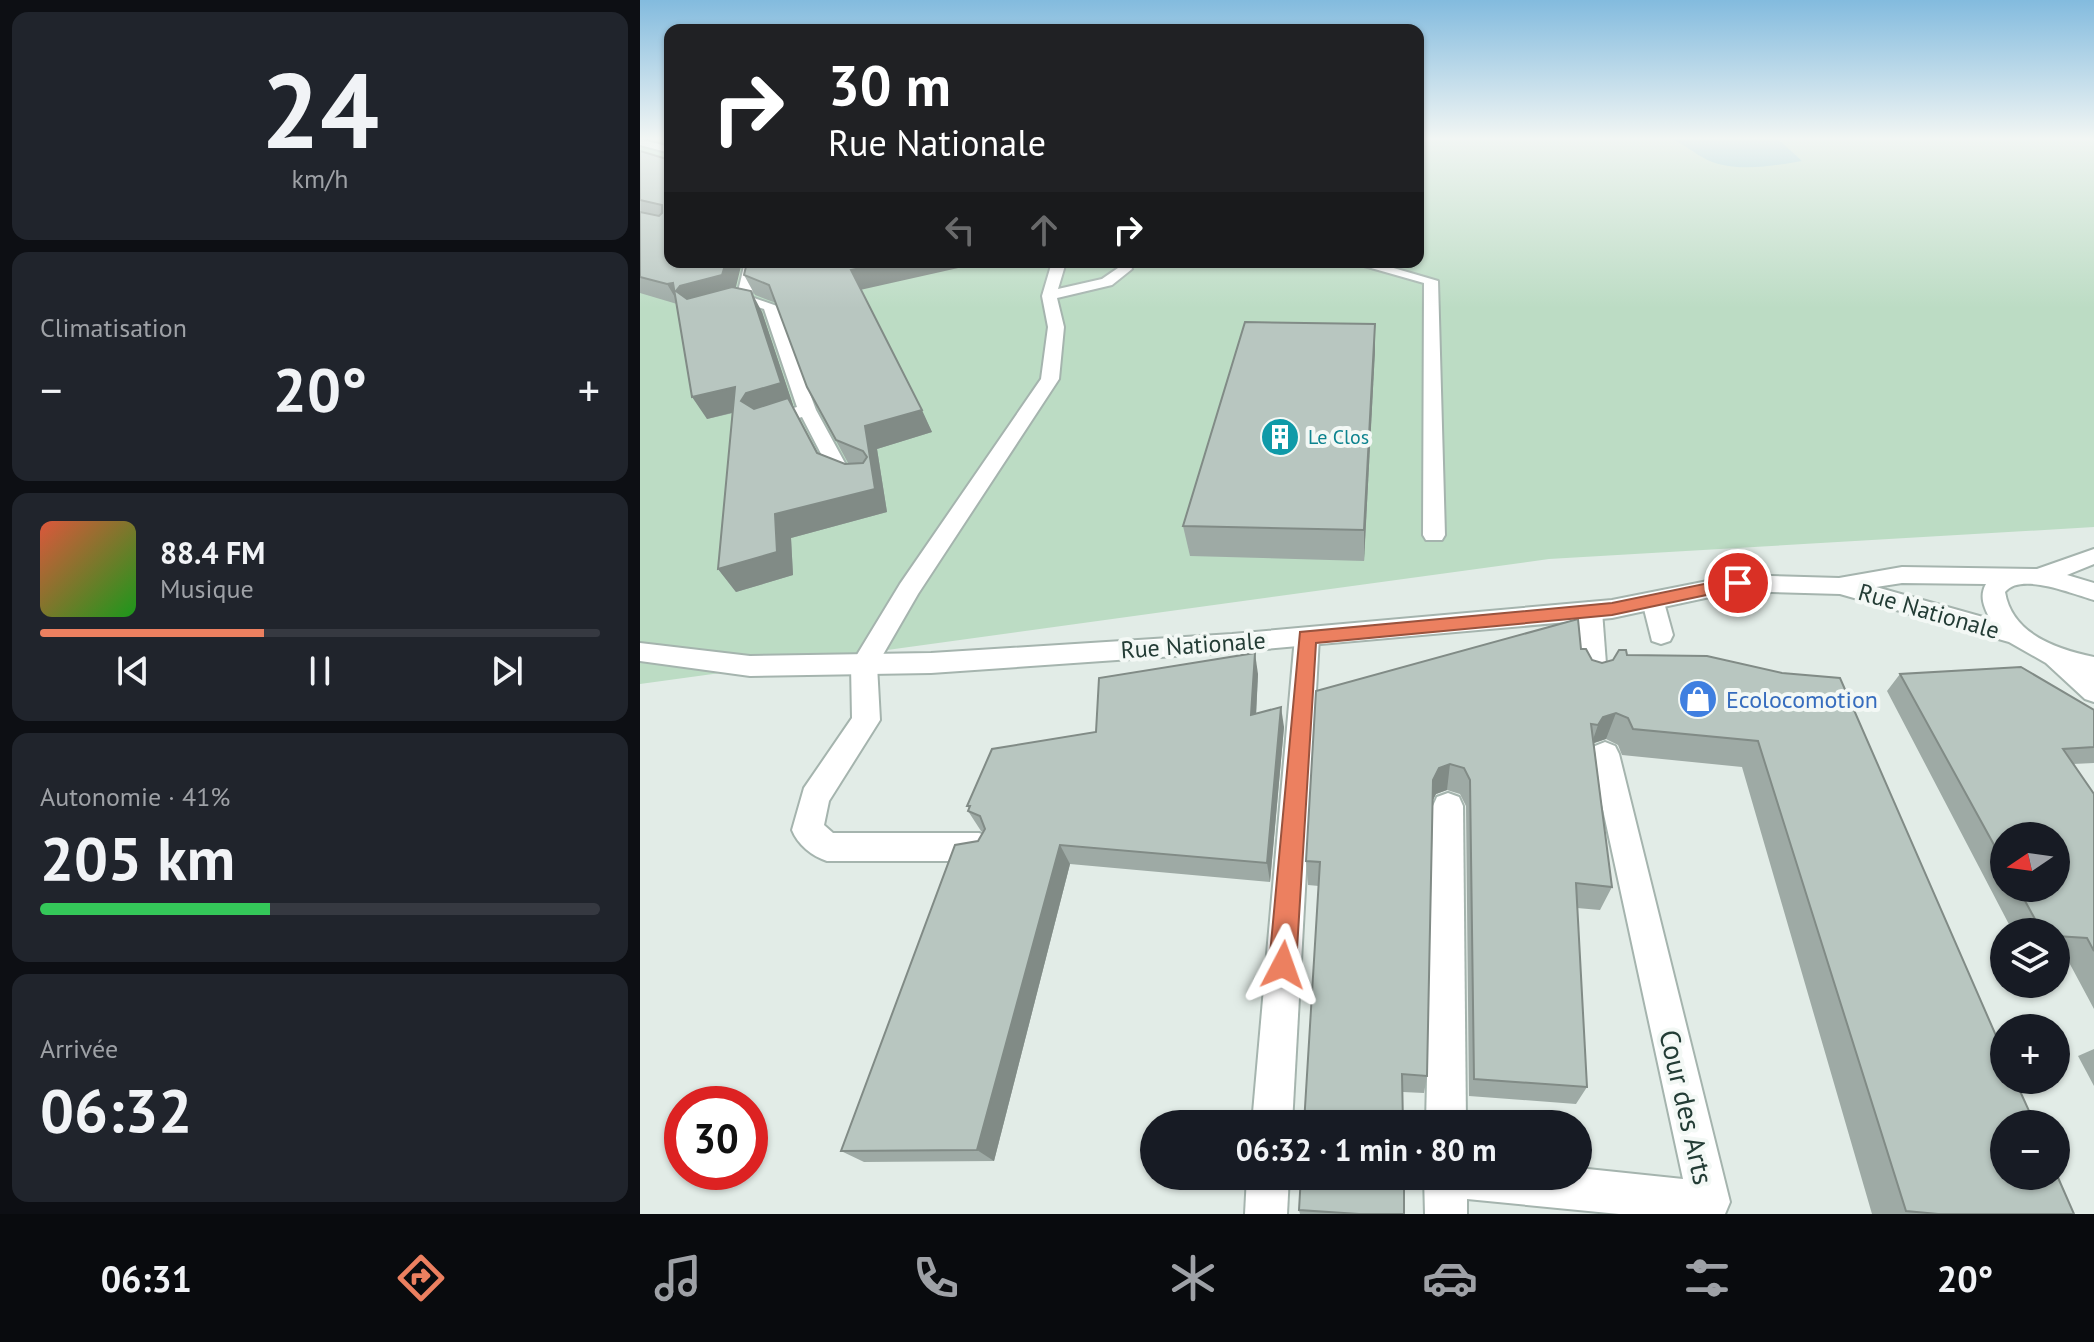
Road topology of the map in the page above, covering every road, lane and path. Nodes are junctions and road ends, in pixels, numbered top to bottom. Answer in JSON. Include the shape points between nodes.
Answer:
{"nodes":[{"id":1,"x":750,"y":268,"type":"edge"},
{"id":2,"x":1057,"y":268,"type":"edge"},
{"id":3,"x":1125,"y":268,"type":"edge"},
{"id":4,"x":1380,"y":268,"type":"edge"},
{"id":5,"x":1049,"y":296,"type":"junction"},
{"id":6,"x":807,"y":410,"type":"junction"},
{"id":7,"x":767,"y":422,"type":"edge"},
{"id":8,"x":866,"y":480,"type":"edge"},
{"id":9,"x":1434,"y":535,"type":"dead end"},
{"id":10,"x":2094,"y":556,"type":"edge"},
{"id":11,"x":2043,"y":576,"type":"junction"},
{"id":12,"x":2015,"y":577,"type":"junction"},
{"id":13,"x":1839,"y":586,"type":"junction"},
{"id":14,"x":2094,"y":592,"type":"edge"},
{"id":15,"x":1654,"y":601,"type":"junction"},
{"id":16,"x":1590,"y":611,"type":"junction"},
{"id":17,"x":1661,"y":635,"type":"dead end"},
{"id":18,"x":2019,"y":636,"type":"junction"},
{"id":19,"x":1307,"y":637,"type":"junction"},
{"id":20,"x":640,"y":652,"type":"edge"},
{"id":21,"x":2050,"y":654,"type":"junction"},
{"id":22,"x":864,"y":665,"type":"junction"},
{"id":23,"x":2094,"y":667,"type":"edge"},
{"id":24,"x":1594,"y":677,"type":"edge"},
{"id":25,"x":2094,"y":692,"type":"edge"},
{"id":26,"x":1605,"y":754,"type":"edge"},
{"id":27,"x":1448,"y":806,"type":"dead end"},
{"id":28,"x":979,"y":847,"type":"edge"},
{"id":29,"x":1273,"y":1110,"type":"edge"},
{"id":30,"x":1446,"y":1110,"type":"edge"},
{"id":31,"x":1267,"y":1190,"type":"edge"},
{"id":32,"x":1445,"y":1190,"type":"edge"},
{"id":33,"x":1587,"y":1190,"type":"edge"},
{"id":34,"x":1266,"y":1214,"type":"edge"},
{"id":35,"x":1446,"y":1214,"type":"edge"}],
"edges":[{"from":1,"to":6,"type":"street","via":[[736,301],[770,306]]},
{"from":2,"to":5,"type":"street"},
{"from":3,"to":5,"type":"street","via":[[1107,282]]},
{"from":4,"to":9,"type":"street","via":[[1431,281]]},
{"from":5,"to":22,"type":"street","via":[[1056,327],[1050,379],[908,590]]},
{"from":6,"to":7,"type":"street"},
{"from":6,"to":8,"type":"street","via":[[838,469]]},
{"from":10,"to":11,"type":"street"},
{"from":11,"to":12,"type":"street","name":"Rue Nationale"},
{"from":11,"to":14,"type":"street"},
{"from":12,"to":13,"type":"street","name":"Rue Nationale","via":[[1902,575]]},
{"from":12,"to":18,"type":"street","via":[[1996,588],[1994,599],[1996,610]]},
{"from":13,"to":15,"type":"street","name":"Rue Nationale","via":[[1738,583]]},
{"from":13,"to":18,"type":"street","name":"Rue Nationale"},
{"from":15,"to":16,"type":"street","name":"Rue Nationale"},
{"from":15,"to":17,"type":"street"},
{"from":16,"to":19,"type":"street","name":"Rue Nationale"},
{"from":16,"to":24,"type":"street"},
{"from":18,"to":21,"type":"street"},
{"from":19,"to":22,"type":"street","name":"Rue Nationale"},
{"from":19,"to":29,"type":"street"},
{"from":20,"to":22,"type":"street","name":"Rue Nationale","via":[[750,666]]},
{"from":21,"to":23,"type":"street"},
{"from":21,"to":25,"type":"street"},
{"from":22,"to":28,"type":"street","via":[[866,720],[815,797],[807,830],[827,847]]},
{"from":26,"to":33,"type":"street","name":"Cour des Arts","via":[[1709,1202]]},
{"from":27,"to":30,"type":"street"},
{"from":31,"to":34,"type":"street"},
{"from":32,"to":35,"type":"street"}]}
